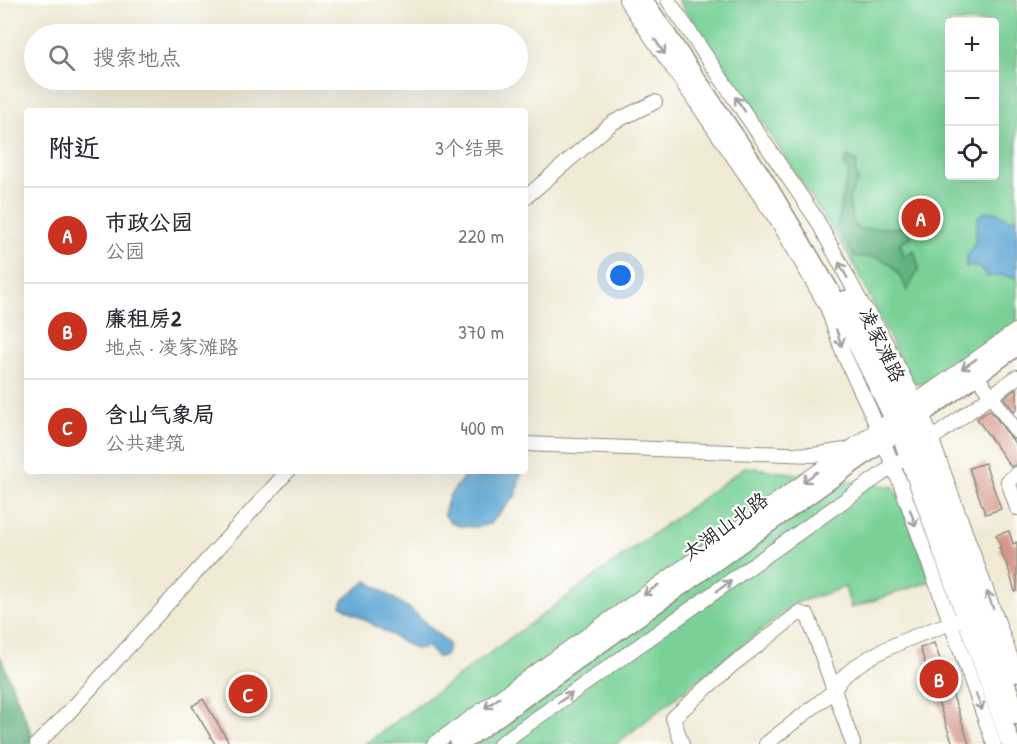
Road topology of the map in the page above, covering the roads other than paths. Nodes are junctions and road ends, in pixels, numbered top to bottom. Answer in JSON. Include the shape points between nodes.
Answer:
{"nodes":[{"id":1,"x":626,"y":0,"type":"edge"},
{"id":2,"x":643,"y":0,"type":"edge"},
{"id":3,"x":655,"y":0,"type":"edge"},
{"id":4,"x":668,"y":0,"type":"edge"},
{"id":5,"x":655,"y":102,"type":"dead end"},
{"id":6,"x":528,"y":195,"type":"edge"},
{"id":7,"x":1017,"y":330,"type":"edge"},
{"id":8,"x":1017,"y":346,"type":"edge"},
{"id":9,"x":1017,"y":358,"type":"edge"},
{"id":10,"x":1017,"y":377,"type":"edge"},
{"id":11,"x":986,"y":390,"type":"junction"},
{"id":12,"x":906,"y":432,"type":"junction"},
{"id":13,"x":1017,"y":432,"type":"edge"},
{"id":14,"x":528,"y":444,"type":"edge"},
{"id":15,"x":850,"y":449,"type":"junction"},
{"id":16,"x":285,"y":474,"type":"edge"},
{"id":17,"x":1017,"y":474,"type":"edge"},
{"id":18,"x":1017,"y":508,"type":"edge"},
{"id":19,"x":958,"y":621,"type":"junction"},
{"id":20,"x":1017,"y":675,"type":"edge"},
{"id":21,"x":835,"y":690,"type":"junction"},
{"id":22,"x":1017,"y":716,"type":"edge"},
{"id":23,"x":1008,"y":743,"type":"edge"},
{"id":24,"x":37,"y":744,"type":"edge"},
{"id":25,"x":434,"y":744,"type":"edge"},
{"id":26,"x":459,"y":744,"type":"edge"},
{"id":27,"x":476,"y":744,"type":"edge"},
{"id":28,"x":500,"y":744,"type":"edge"},
{"id":29,"x":682,"y":744,"type":"edge"},
{"id":30,"x":766,"y":744,"type":"edge"},
{"id":31,"x":853,"y":744,"type":"edge"}],
"edges":[{"from":1,"to":12,"type":"street","one_way":true,"via":[[741,166],[803,264],[833,320],[844,355]]},
{"from":2,"to":12,"type":"main road","name":"凌家滩路","via":[[762,177],[837,303]]},
{"from":3,"to":12,"type":"main road","name":"凌家滩路","via":[[771,171],[868,337]]},
{"from":12,"to":4,"type":"street","one_way":true,"via":[[817,220]]},
{"from":5,"to":6,"type":"street","via":[[612,123]]},
{"from":7,"to":12,"type":"street","one_way":true},
{"from":8,"to":12,"type":"main road","name":"太湖山北路"},
{"from":9,"to":11,"type":"main road","name":"太湖山北路"},
{"from":10,"to":11,"type":"street"},
{"from":11,"to":12,"type":"main road","name":"太湖山北路"},
{"from":11,"to":13,"type":"street"},
{"from":12,"to":15,"type":"street"},
{"from":12,"to":19,"type":"main road","name":"凌家滩路","one_way":true},
{"from":20,"to":12,"type":"street","one_way":true},
{"from":12,"to":22,"type":"main road","name":"凌家滩路"},
{"from":12,"to":26,"type":"main road","name":"太湖山北路"},
{"from":12,"to":27,"type":"main road","name":"太湖山北路"},
{"from":28,"to":12,"type":"street","one_way":true},
{"from":14,"to":15,"type":"street","via":[[813,455]]},
{"from":15,"to":25,"type":"street","one_way":true},
{"from":16,"to":24,"type":"street"},
{"from":17,"to":18,"type":"street","via":[[1008,481]]},
{"from":19,"to":21,"type":"street","via":[[876,653],[838,682]]},
{"from":19,"to":23,"type":"main road","name":"凌家滩路","one_way":true},
{"from":21,"to":29,"type":"street","via":[[808,616],[799,613],[673,718]]},
{"from":21,"to":30,"type":"street"},
{"from":21,"to":31,"type":"street"}]}
